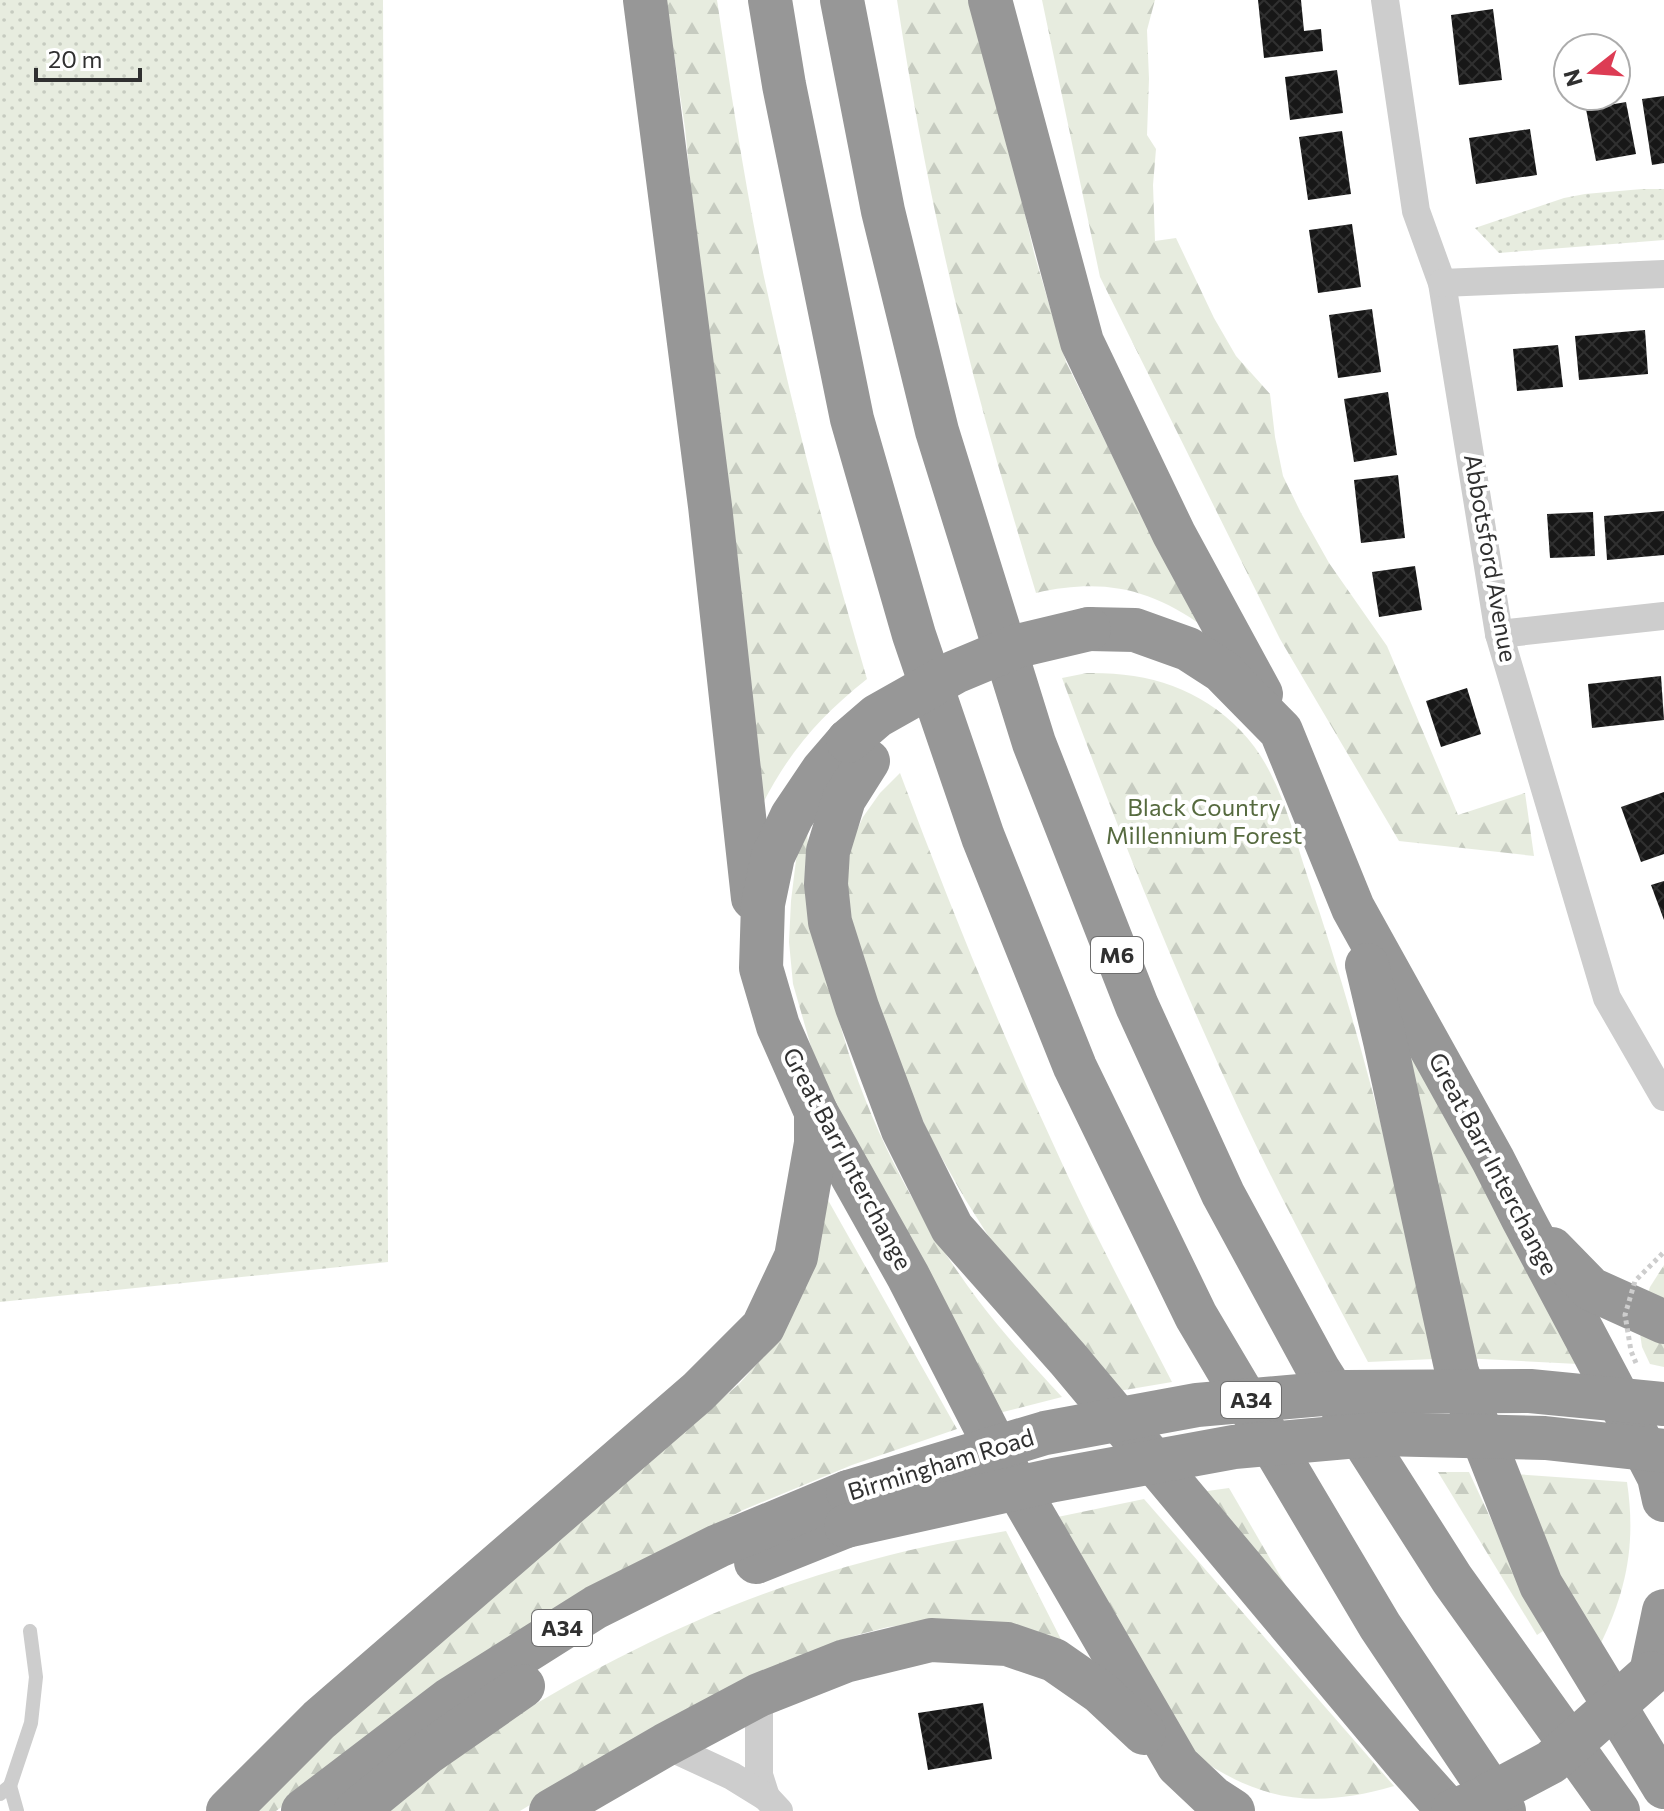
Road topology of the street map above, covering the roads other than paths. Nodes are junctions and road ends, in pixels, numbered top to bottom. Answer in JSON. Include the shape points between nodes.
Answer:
{"nodes":[{"id":1,"x":645,"y":0,"type":"edge"},
{"id":2,"x":770,"y":0,"type":"edge"},
{"id":3,"x":842,"y":0,"type":"edge"},
{"id":4,"x":990,"y":0,"type":"edge"},
{"id":5,"x":1385,"y":0,"type":"edge"},
{"id":6,"x":1664,"y":274,"type":"edge"},
{"id":7,"x":1442,"y":283,"type":"junction"},
{"id":8,"x":1664,"y":616,"type":"edge"},
{"id":9,"x":1499,"y":634,"type":"junction"},
{"id":10,"x":1281,"y":731,"type":"junction"},
{"id":11,"x":858,"y":751,"type":"junction"},
{"id":12,"x":1353,"y":908,"type":"junction"},
{"id":13,"x":761,"y":968,"type":"junction"},
{"id":14,"x":1664,"y":1097,"type":"edge"},
{"id":15,"x":816,"y":1112,"type":"junction"},
{"id":16,"x":1523,"y":1219,"type":"junction"},
{"id":17,"x":1664,"y":1322,"type":"edge"},
{"id":18,"x":1664,"y":1404,"type":"edge"},
{"id":19,"x":1664,"y":1451,"type":"edge"},
{"id":20,"x":1664,"y":1500,"type":"edge"},
{"id":21,"x":847,"y":1509,"type":"junction"},
{"id":22,"x":1664,"y":1611,"type":"edge"},
{"id":23,"x":30,"y":1631,"type":"dead end"},
{"id":24,"x":1657,"y":1670,"type":"edge"},
{"id":25,"x":759,"y":1695,"type":"junction"},
{"id":26,"x":665,"y":1745,"type":"junction"},
{"id":27,"x":1178,"y":1765,"type":"junction"},
{"id":28,"x":1664,"y":1787,"type":"edge"},
{"id":29,"x":5,"y":1790,"type":"edge"},
{"id":30,"x":772,"y":1804,"type":"edge"},
{"id":31,"x":17,"y":1811,"type":"edge"},
{"id":32,"x":228,"y":1811,"type":"edge"},
{"id":33,"x":303,"y":1811,"type":"edge"},
{"id":34,"x":356,"y":1811,"type":"edge"},
{"id":35,"x":551,"y":1811,"type":"edge"},
{"id":36,"x":1233,"y":1811,"type":"edge"},
{"id":37,"x":1451,"y":1811,"type":"edge"},
{"id":38,"x":1504,"y":1811,"type":"edge"},
{"id":39,"x":1618,"y":1811,"type":"edge"}],
"edges":[{"from":1,"to":13,"type":"highway","via":[[710,506]]},
{"from":2,"to":38,"type":"highway","via":[[856,433],[914,635],[983,837],[1075,1067],[1196,1316],[1380,1626]]},
{"from":3,"to":39,"type":"highway","number":"M6","via":[[883,211],[937,431],[1034,743],[1137,1006],[1223,1194],[1318,1369],[1452,1579]]},
{"from":4,"to":10,"type":"highway","via":[[1082,342],[1174,534]]},
{"from":5,"to":7,"type":"street","name":"Abbotsford Avenue","via":[[1416,211]]},
{"from":6,"to":7,"type":"street"},
{"from":7,"to":9,"type":"street","name":"Abbotsford Avenue"},
{"from":8,"to":9,"type":"street"},
{"from":9,"to":14,"type":"street","name":"Abbotsford Avenue","via":[[1607,998]]},
{"from":10,"to":11,"type":"highway","name":"Great Barr Interchange","bridge":true,"via":[[1222,671],[1188,649],[1135,630],[1089,629],[1017,646],[955,672],[877,716]]},
{"from":10,"to":12,"type":"highway","name":"Great Barr Interchange"},
{"from":11,"to":13,"type":"highway","name":"Great Barr Interchange","via":[[823,770],[773,856],[763,904]]},
{"from":11,"to":37,"type":"highway","via":[[828,851],[830,922],[903,1130],[952,1228]]},
{"from":12,"to":16,"type":"highway","name":"Great Barr Interchange"},
{"from":12,"to":28,"type":"highway","via":[[1457,1372],[1541,1585]]},
{"from":13,"to":15,"type":"highway","name":"Great Barr Interchange","via":[[778,1026]]},
{"from":15,"to":27,"type":"highway","name":"Great Barr Interchange","via":[[1011,1477]]},
{"from":15,"to":32,"type":"highway","via":[[816,1143],[796,1257],[763,1327],[698,1392],[319,1720]]},
{"from":16,"to":17,"type":"highway","via":[[1591,1289]]},
{"from":16,"to":20,"type":"highway","name":"Great Barr Interchange","via":[[1659,1477]]},
{"from":18,"to":21,"type":"highway","name":"Birmingham Road","number":"A34","bridge":true,"via":[[1530,1391],[1345,1392],[1197,1405],[1045,1433]]},
{"from":19,"to":21,"type":"highway","name":"Birmingham Road","number":"A34","bridge":true,"via":[[1545,1438],[1380,1434],[1248,1445]]},
{"from":21,"to":33,"type":"highway","name":"Birmingham Road","number":"A34","via":[[718,1546],[596,1607],[450,1699]]},
{"from":21,"to":34,"type":"highway","name":"Birmingham Road","number":"A34","via":[[578,1648],[427,1753]]},
{"from":22,"to":24,"type":"highway"},
{"from":23,"to":29,"type":"lane","via":[[36,1677],[31,1723]]},
{"from":24,"to":37,"type":"highway","bridge":true,"via":[[1551,1762]]},
{"from":25,"to":26,"type":"highway"},
{"from":25,"to":27,"type":"highway","via":[[845,1661],[931,1640],[1007,1644],[1054,1660],[1100,1692]]},
{"from":25,"to":30,"type":"street","via":[[759,1775]]},
{"from":26,"to":30,"type":"street","via":[[732,1776]]},
{"from":26,"to":35,"type":"highway"},
{"from":27,"to":36,"type":"highway","name":"Great Barr Interchange"},
{"from":29,"to":31,"type":"lane"}]}
